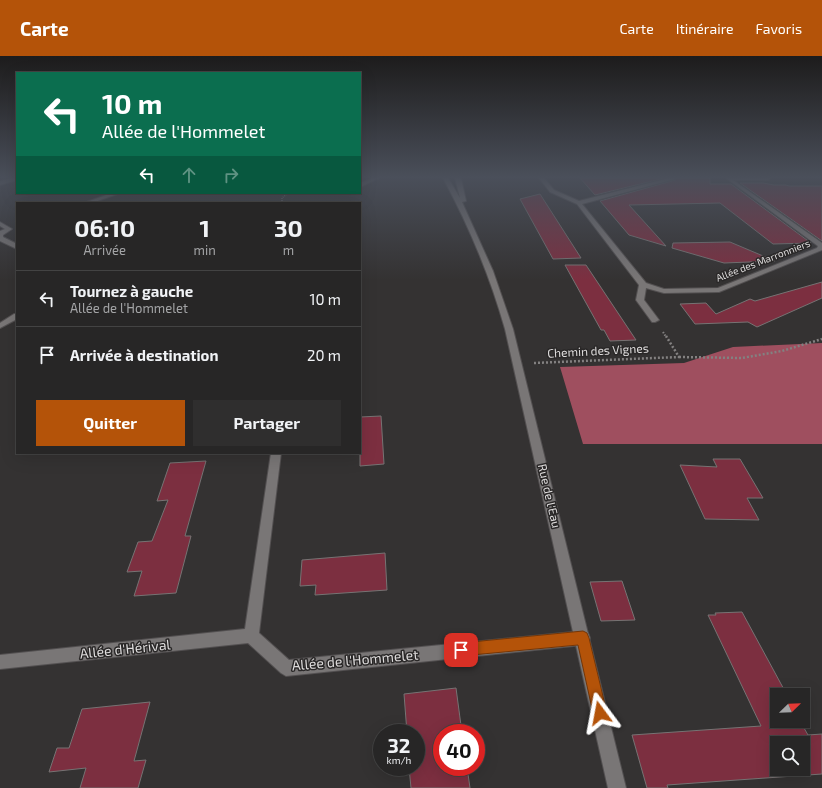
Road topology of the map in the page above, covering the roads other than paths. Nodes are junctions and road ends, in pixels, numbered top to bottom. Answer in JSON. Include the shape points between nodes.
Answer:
{"nodes":[{"id":1,"x":465,"y":212,"type":"edge"},
{"id":2,"x":586,"y":212,"type":"edge"},
{"id":3,"x":775,"y":212,"type":"edge"},
{"id":4,"x":0,"y":224,"type":"edge"},
{"id":5,"x":14,"y":228,"type":"edge"},
{"id":6,"x":0,"y":237,"type":"edge"},
{"id":7,"x":16,"y":246,"type":"edge"},
{"id":8,"x":643,"y":285,"type":"junction"},
{"id":9,"x":16,"y":317,"type":"edge"},
{"id":10,"x":655,"y":320,"type":"road end"},
{"id":11,"x":0,"y":326,"type":"edge"},
{"id":12,"x":276,"y":454,"type":"edge"},
{"id":13,"x":251,"y":636,"type":"junction"},
{"id":14,"x":583,"y":638,"type":"junction"},
{"id":15,"x":0,"y":662,"type":"edge"},
{"id":16,"x":617,"y":788,"type":"edge"}],
"edges":[{"from":1,"to":14,"type":"street","name":"Rue de l'Eau","via":[[502,304]]},
{"from":2,"to":8,"type":"street"},
{"from":3,"to":8,"type":"street","name":"Allée des Marronniers","via":[[821,245],[820,249],[719,290],[664,291]]},
{"from":4,"to":5,"type":"street"},
{"from":5,"to":6,"type":"street","via":[[0,234]]},
{"from":6,"to":7,"type":"street"},
{"from":8,"to":10,"type":"street","via":[[640,300]]},
{"from":9,"to":11,"type":"street"},
{"from":12,"to":13,"type":"street"},
{"from":13,"to":14,"type":"street","name":"Allée de l'Hommelet","via":[[286,668]]},
{"from":13,"to":15,"type":"street","name":"Allée d'Hérival"},
{"from":14,"to":16,"type":"street","name":"Rue de l'Eau"}]}
